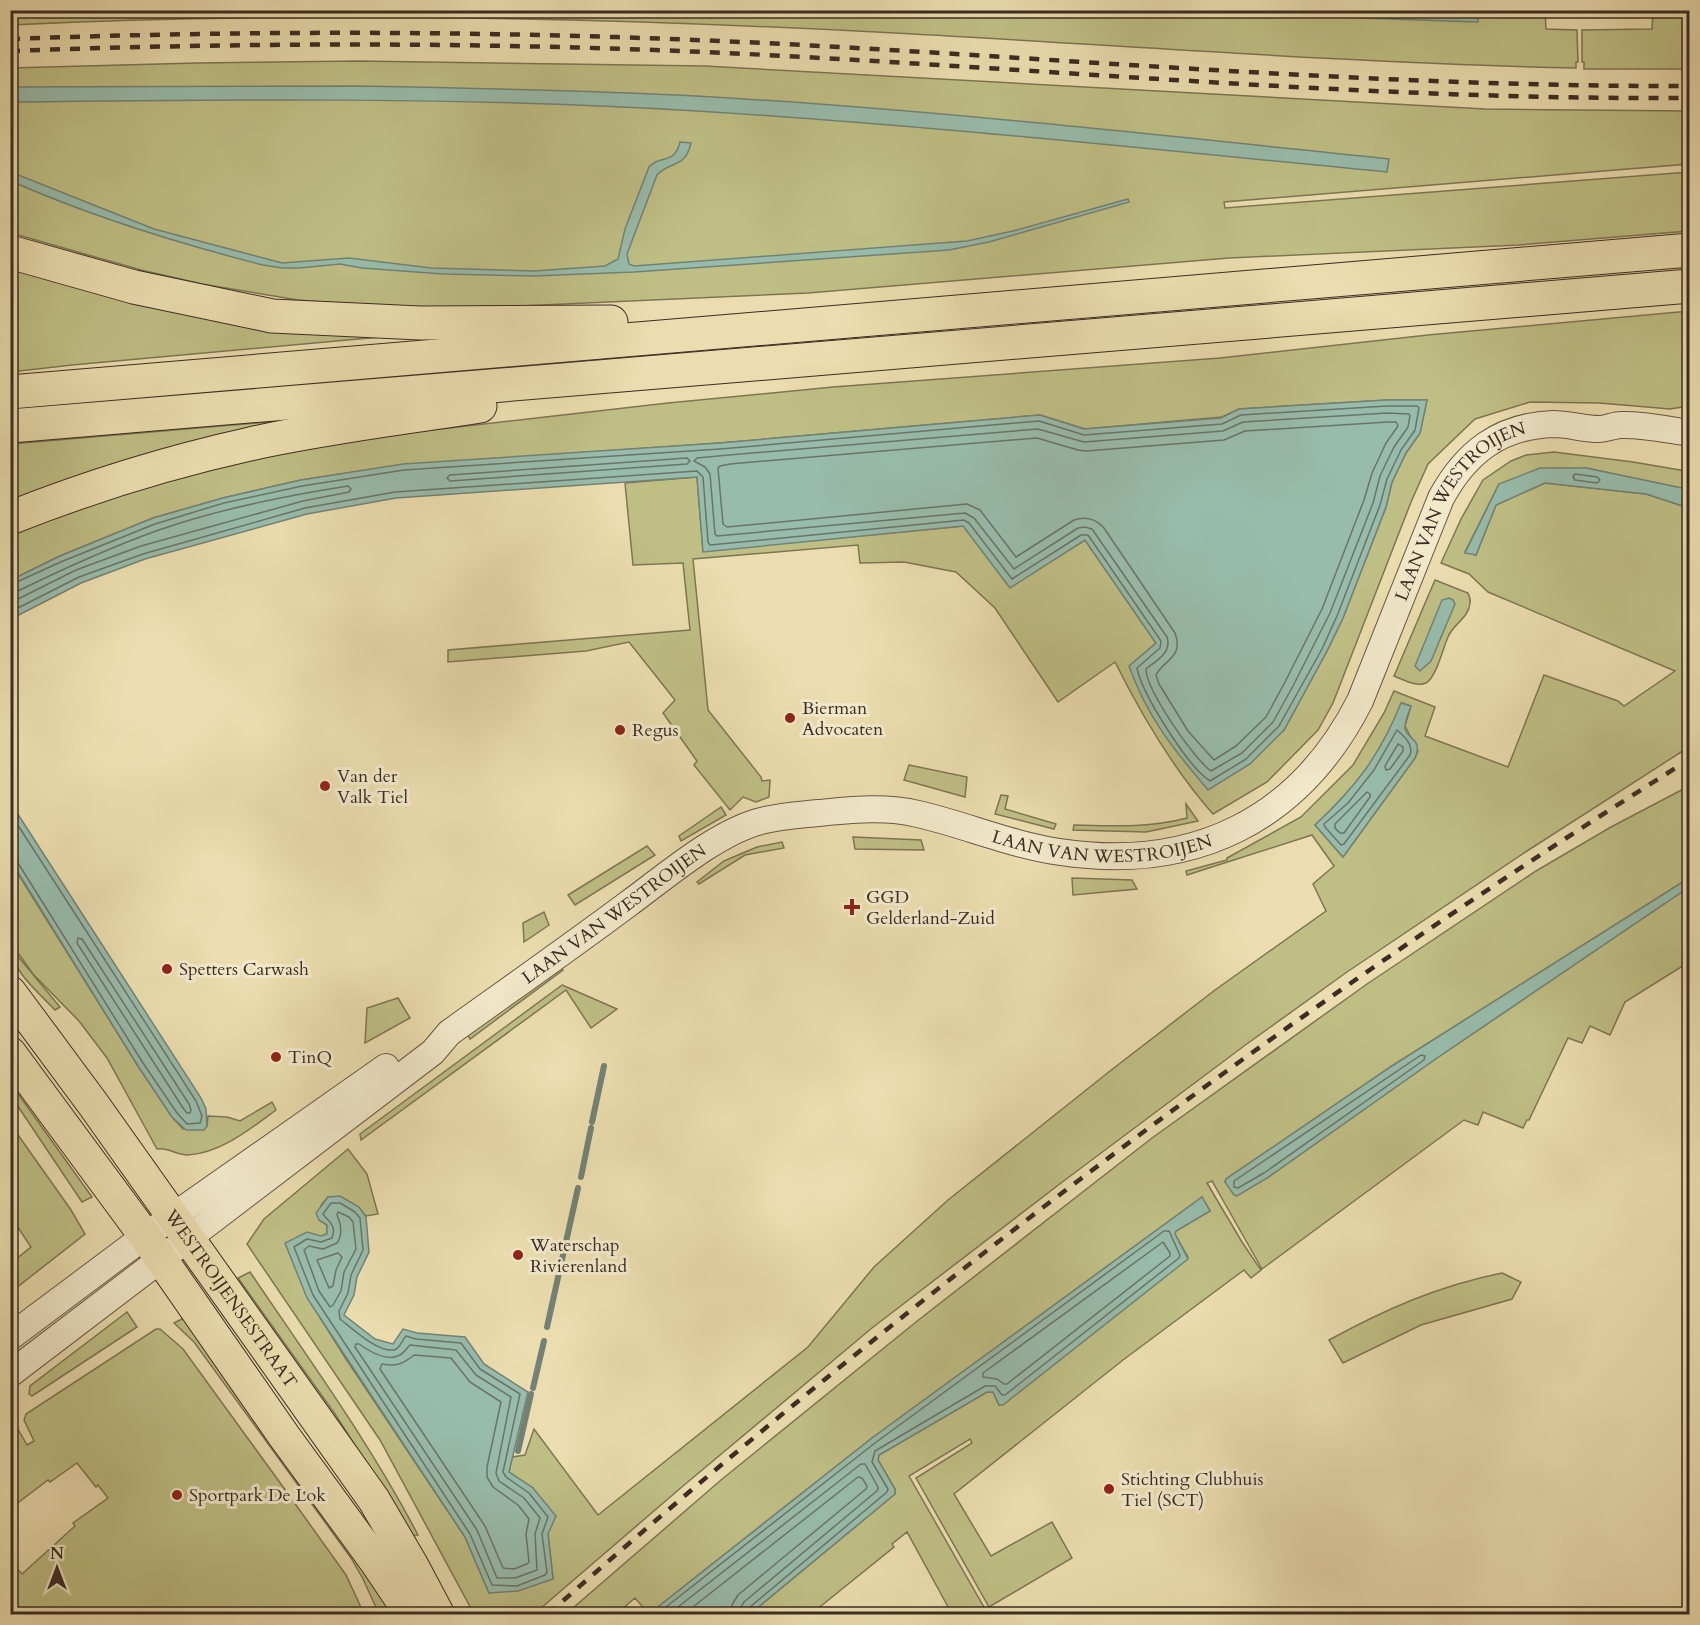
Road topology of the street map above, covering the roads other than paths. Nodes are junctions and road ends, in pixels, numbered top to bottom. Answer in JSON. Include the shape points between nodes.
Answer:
{"nodes":[{"id":1,"x":1689,"y":250,"type":"edge"},
{"id":2,"x":10,"y":252,"type":"edge"},
{"id":3,"x":1689,"y":286,"type":"edge"},
{"id":4,"x":829,"y":322,"type":"junction"},
{"id":5,"x":742,"y":364,"type":"junction"},
{"id":6,"x":10,"y":392,"type":"edge"},
{"id":7,"x":10,"y":426,"type":"edge"},
{"id":8,"x":1600,"y":429,"type":"junction"},
{"id":9,"x":1689,"y":433,"type":"edge"},
{"id":10,"x":1689,"y":450,"type":"edge"},
{"id":11,"x":10,"y":518,"type":"edge"},
{"id":12,"x":10,"y":992,"type":"edge"},
{"id":13,"x":10,"y":1053,"type":"edge"},
{"id":14,"x":181,"y":1228,"type":"junction"},
{"id":15,"x":153,"y":1248,"type":"junction"},
{"id":16,"x":10,"y":1337,"type":"edge"},
{"id":17,"x":10,"y":1374,"type":"edge"},
{"id":18,"x":411,"y":1614,"type":"edge"},
{"id":19,"x":438,"y":1614,"type":"edge"}],
"edges":[{"from":1,"to":4,"type":"highway"},
{"from":2,"to":4,"type":"highway","via":[[134,287],[272,316],[420,323]]},
{"from":3,"to":5,"type":"highway"},
{"from":4,"to":6,"type":"highway"},
{"from":5,"to":7,"type":"highway"},
{"from":5,"to":11,"type":"highway","via":[[251,444],[103,484]]},
{"from":8,"to":9,"type":"street","name":"LAAN VAN WESTROIJEN","via":[[1621,425]]},
{"from":8,"to":10,"type":"street","name":"LAAN VAN WESTROIJEN","via":[[1618,441]]},
{"from":8,"to":14,"type":"street","name":"LAAN VAN WESTROIJEN","via":[[1536,426],[1493,439],[1471,454],[1441,498],[1364,692],[1344,732],[1298,787],[1241,828],[1217,839],[1143,855],[1059,852],[893,810],[780,817],[739,828],[449,1033],[433,1052]]},
{"from":12,"to":14,"type":"main road","name":"WESTROIJENSESTRAAT"},
{"from":13,"to":15,"type":"main road","name":"WESTROIJENSESTRAAT"},
{"from":14,"to":15,"type":"street","name":"LAAN VAN WESTROIJEN"},
{"from":14,"to":19,"type":"main road","name":"WESTROIJENSESTRAAT","via":[[374,1500]]},
{"from":15,"to":16,"type":"street","name":"LAAN VAN WESTROIJEN"},
{"from":15,"to":17,"type":"street","name":"LAAN VAN WESTROIJEN"},
{"from":15,"to":18,"type":"main road","name":"WESTROIJENSESTRAAT"}]}
